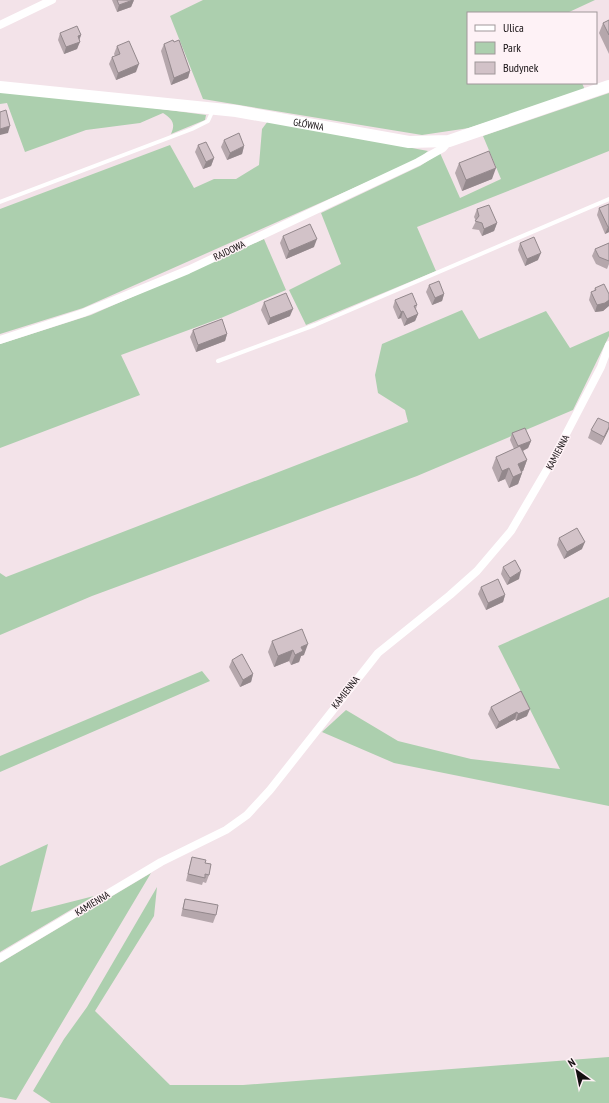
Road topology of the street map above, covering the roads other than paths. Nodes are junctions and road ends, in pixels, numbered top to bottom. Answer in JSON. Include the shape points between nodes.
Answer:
{"nodes":[{"id":1,"x":52,"y":0,"type":"edge"},
{"id":2,"x":0,"y":25,"type":"edge"},
{"id":3,"x":609,"y":86,"type":"edge"},
{"id":4,"x":0,"y":87,"type":"edge"},
{"id":5,"x":214,"y":109,"type":"junction"},
{"id":6,"x":449,"y":141,"type":"junction"},
{"id":7,"x":609,"y":199,"type":"edge"},
{"id":8,"x":0,"y":202,"type":"edge"},
{"id":9,"x":0,"y":340,"type":"edge"},
{"id":10,"x":609,"y":345,"type":"edge"},
{"id":11,"x":218,"y":361,"type":"dead end"},
{"id":12,"x":0,"y":958,"type":"edge"}],
"edges":[{"from":1,"to":2,"type":"street"},
{"from":3,"to":6,"type":"street","name":"GŁÓWNA"},
{"from":4,"to":5,"type":"street","name":"GŁÓWNA"},
{"from":5,"to":6,"type":"street","name":"GŁÓWNA","via":[[270,116],[409,142]]},
{"from":5,"to":8,"type":"lane","via":[[208,121],[192,129]]},
{"from":6,"to":9,"type":"street","name":"RAJDOWA","via":[[443,148],[418,162],[188,270],[83,313]]},
{"from":7,"to":11,"type":"lane","via":[[315,325]]},
{"from":10,"to":12,"type":"street","name":"KAMIENNA","via":[[552,461],[511,531],[477,571],[378,653],[270,790],[247,815],[226,830],[161,862]]}]}
